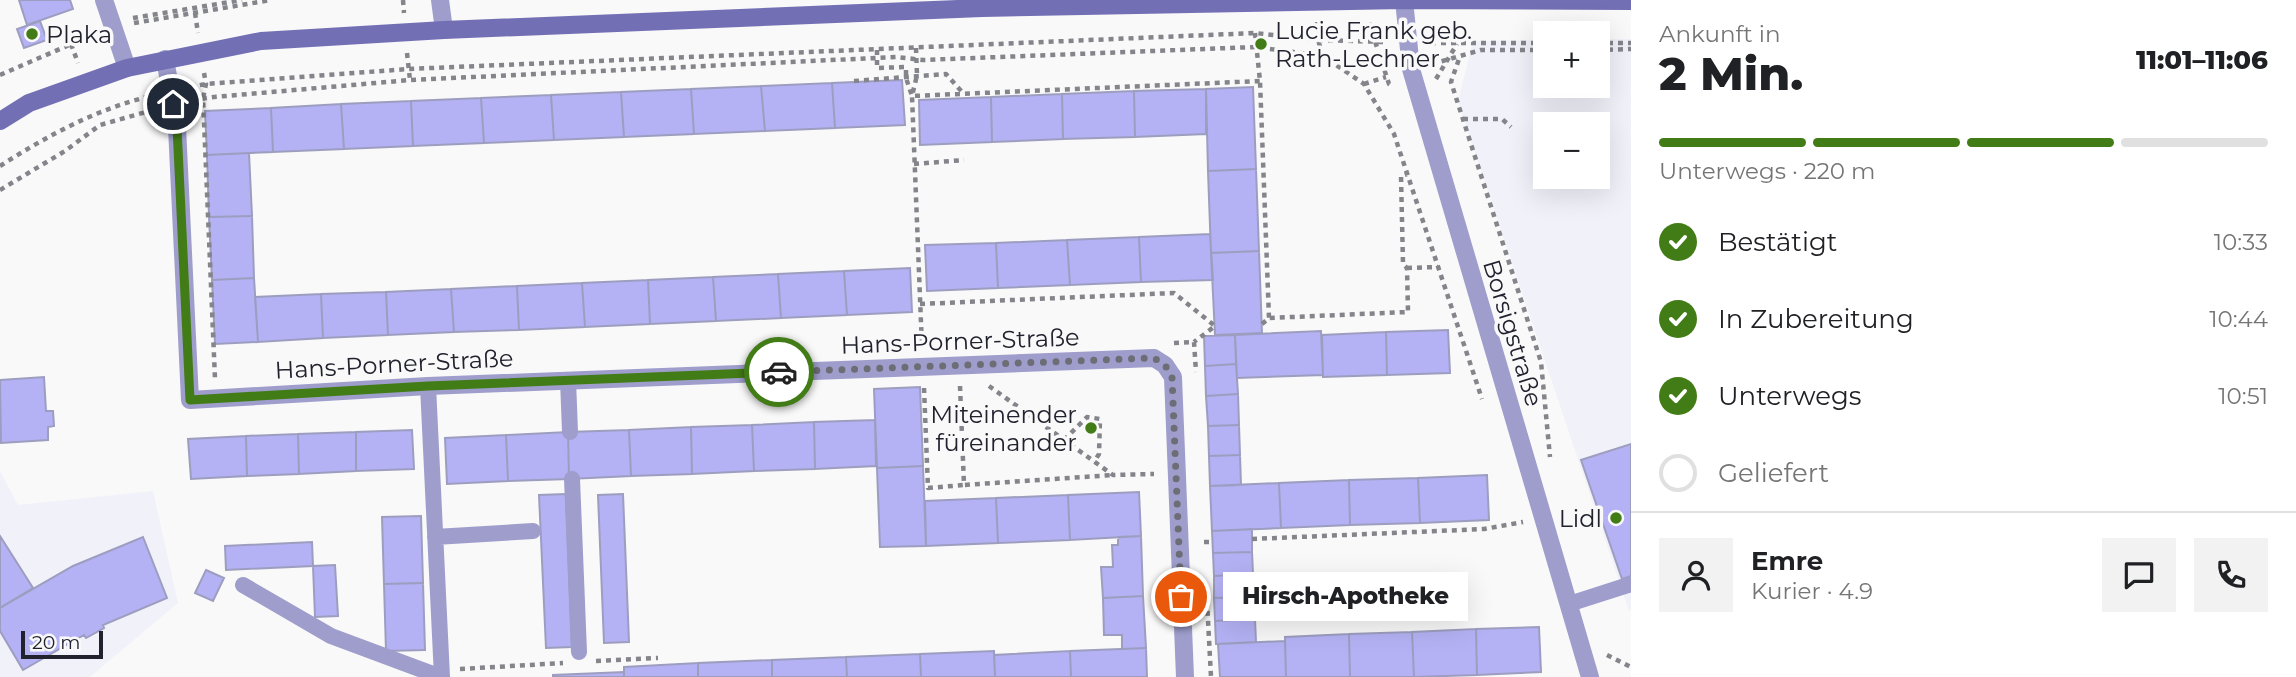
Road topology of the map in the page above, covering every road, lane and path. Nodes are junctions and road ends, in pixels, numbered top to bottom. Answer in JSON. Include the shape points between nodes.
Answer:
{"nodes":[{"id":1,"x":104,"y":0,"type":"edge"},
{"id":2,"x":242,"y":0,"type":"edge"},
{"id":3,"x":271,"y":0,"type":"edge"},
{"id":4,"x":440,"y":0,"type":"edge"},
{"id":5,"x":1404,"y":0,"type":"edge"},
{"id":6,"x":1363,"y":1,"type":"edge"},
{"id":7,"x":1631,"y":1,"type":"edge"},
{"id":8,"x":1316,"y":2,"type":"junction"},
{"id":9,"x":111,"y":24,"type":"junction"},
{"id":10,"x":444,"y":30,"type":"junction"},
{"id":11,"x":1255,"y":33,"type":"junction"},
{"id":12,"x":1318,"y":40,"type":"junction"},
{"id":13,"x":1375,"y":42,"type":"junction"},
{"id":14,"x":1408,"y":43,"type":"junction"},
{"id":15,"x":1533,"y":43,"type":"edge"},
{"id":16,"x":1610,"y":43,"type":"edge"},
{"id":17,"x":1631,"y":43,"type":"edge"},
{"id":18,"x":1457,"y":44,"type":"junction"},
{"id":19,"x":1255,"y":47,"type":"junction"},
{"id":20,"x":916,"y":48,"type":"junction"},
{"id":21,"x":1631,"y":49,"type":"edge"},
{"id":22,"x":877,"y":50,"type":"junction"},
{"id":23,"x":1533,"y":50,"type":"edge"},
{"id":24,"x":1610,"y":50,"type":"edge"},
{"id":25,"x":1323,"y":56,"type":"junction"},
{"id":26,"x":877,"y":58,"type":"junction"},
{"id":27,"x":165,"y":59,"type":"junction"},
{"id":28,"x":916,"y":60,"type":"junction"},
{"id":29,"x":127,"y":68,"type":"junction"},
{"id":30,"x":0,"y":75,"type":"edge"},
{"id":31,"x":917,"y":75,"type":"junction"},
{"id":32,"x":906,"y":78,"type":"junction"},
{"id":33,"x":853,"y":81,"type":"dead end"},
{"id":34,"x":1260,"y":81,"type":"junction"},
{"id":35,"x":964,"y":94,"type":"junction"},
{"id":36,"x":912,"y":96,"type":"junction"},
{"id":37,"x":172,"y":98,"type":"junction"},
{"id":38,"x":1420,"y":103,"type":"junction"},
{"id":39,"x":1463,"y":120,"type":"junction"},
{"id":40,"x":0,"y":121,"type":"edge"},
{"id":41,"x":1511,"y":127,"type":"dead end"},
{"id":42,"x":964,"y":160,"type":"dead end"},
{"id":43,"x":914,"y":164,"type":"junction"},
{"id":44,"x":0,"y":166,"type":"edge"},
{"id":45,"x":1407,"y":174,"type":"junction"},
{"id":46,"x":0,"y":190,"type":"edge"},
{"id":47,"x":1438,"y":267,"type":"junction"},
{"id":48,"x":1407,"y":268,"type":"junction"},
{"id":49,"x":920,"y":304,"type":"junction"},
{"id":50,"x":1269,"y":318,"type":"junction"},
{"id":51,"x":1262,"y":324,"type":"dead end"},
{"id":52,"x":1195,"y":342,"type":"dead end"},
{"id":53,"x":959,"y":365,"type":"junction"},
{"id":54,"x":923,"y":367,"type":"junction"},
{"id":55,"x":568,"y":380,"type":"junction"},
{"id":56,"x":428,"y":386,"type":"junction"},
{"id":57,"x":1485,"y":406,"type":"dead end"},
{"id":58,"x":570,"y":432,"type":"dead end"},
{"id":59,"x":1063,"y":440,"type":"junction"},
{"id":60,"x":1094,"y":461,"type":"junction"},
{"id":61,"x":1551,"y":465,"type":"dead end"},
{"id":62,"x":1176,"y":474,"type":"junction"},
{"id":63,"x":1113,"y":475,"type":"junction"},
{"id":64,"x":572,"y":479,"type":"dead end"},
{"id":65,"x":964,"y":485,"type":"junction"},
{"id":66,"x":1520,"y":509,"type":"dead end"},
{"id":67,"x":1524,"y":522,"type":"junction"},
{"id":68,"x":533,"y":531,"type":"dead end"},
{"id":69,"x":1528,"y":533,"type":"dead end"},
{"id":70,"x":435,"y":537,"type":"junction"},
{"id":71,"x":1252,"y":540,"type":"dead end"},
{"id":72,"x":1204,"y":542,"type":"dead end"},
{"id":73,"x":1212,"y":542,"type":"dead end"},
{"id":74,"x":1631,"y":584,"type":"edge"},
{"id":75,"x":243,"y":585,"type":"dead end"},
{"id":76,"x":1569,"y":604,"type":"junction"},
{"id":77,"x":585,"y":657,"type":"joint"},
{"id":78,"x":658,"y":658,"type":"dead end"},
{"id":79,"x":564,"y":663,"type":"dead end"},
{"id":80,"x":1631,"y":667,"type":"edge"},
{"id":81,"x":1597,"y":671,"type":"edge"},
{"id":82,"x":442,"y":675,"type":"edge"},
{"id":83,"x":1185,"y":677,"type":"edge"}],
"edges":[{"from":1,"to":9,"type":"street"},
{"from":2,"to":9,"type":"path"},
{"from":3,"to":9,"type":"path"},
{"from":4,"to":10,"type":"street"},
{"from":5,"to":6,"type":"main road"},
{"from":5,"to":7,"type":"main road"},
{"from":5,"to":14,"type":"street","name":"Borsigstraße"},
{"from":6,"to":8,"type":"main road"},
{"from":6,"to":13,"type":"path"},
{"from":8,"to":10,"type":"main road","via":[[892,11]]},
{"from":8,"to":12,"type":"path"},
{"from":9,"to":29,"type":"street"},
{"from":9,"to":30,"type":"path"},
{"from":10,"to":27,"type":"main road","via":[[261,41]]},
{"from":11,"to":12,"type":"path"},
{"from":11,"to":19,"type":"path"},
{"from":11,"to":20,"type":"path"},
{"from":12,"to":13,"type":"path"},
{"from":12,"to":25,"type":"path"},
{"from":13,"to":14,"type":"path"},
{"from":13,"to":38,"type":"path","via":[[1389,84]]},
{"from":14,"to":18,"type":"path"},
{"from":14,"to":38,"type":"street","name":"Borsigstraße"},
{"from":15,"to":18,"type":"path"},
{"from":16,"to":17,"type":"path"},
{"from":18,"to":38,"type":"path"},
{"from":19,"to":25,"type":"path"},
{"from":19,"to":28,"type":"path"},
{"from":19,"to":34,"type":"path"},
{"from":20,"to":22,"type":"path"},
{"from":20,"to":28,"type":"path"},
{"from":21,"to":24,"type":"path"},
{"from":22,"to":26,"type":"path"},
{"from":22,"to":37,"type":"path","via":[[408,68],[206,84]]},
{"from":23,"to":39,"type":"path","via":[[1481,50],[1460,56],[1451,82]]},
{"from":25,"to":45,"type":"path","via":[[1364,84],[1394,134]]},
{"from":26,"to":28,"type":"path"},
{"from":26,"to":32,"type":"path","via":[[877,68],[906,67]]},
{"from":26,"to":37,"type":"path","via":[[410,80]]},
{"from":27,"to":29,"type":"main road"},
{"from":27,"to":37,"type":"street"},
{"from":28,"to":31,"type":"path"},
{"from":29,"to":40,"type":"main road","via":[[29,103]]},
{"from":31,"to":32,"type":"path"},
{"from":31,"to":35,"type":"path","via":[[946,74]]},
{"from":31,"to":36,"type":"path"},
{"from":32,"to":33,"type":"path"},
{"from":32,"to":36,"type":"path"},
{"from":34,"to":35,"type":"path"},
{"from":34,"to":50,"type":"path"},
{"from":35,"to":36,"type":"path"},
{"from":36,"to":43,"type":"path"},
{"from":37,"to":44,"type":"path","via":[[130,101],[97,114],[46,137]]},
{"from":37,"to":46,"type":"path","via":[[100,125]]},
{"from":37,"to":56,"type":"street","name":"Hans-Porner-Straße","via":[[190,400]]},
{"from":38,"to":76,"type":"street","name":"Borsigstraße"},
{"from":39,"to":41,"type":"path","via":[[1502,119]]},
{"from":39,"to":61,"type":"path","via":[[1541,362]]},
{"from":42,"to":43,"type":"path"},
{"from":43,"to":49,"type":"path"},
{"from":45,"to":47,"type":"path"},
{"from":45,"to":48,"type":"path","via":[[1401,176],[1403,264]]},
{"from":47,"to":48,"type":"path"},
{"from":47,"to":57,"type":"path"},
{"from":48,"to":50,"type":"path","via":[[1408,312]]},
{"from":49,"to":52,"type":"path","via":[[1174,293],[1215,326]]},
{"from":49,"to":54,"type":"path"},
{"from":50,"to":51,"type":"path"},
{"from":53,"to":54,"type":"street","name":"Hans-Porner-Straße"},
{"from":53,"to":59,"type":"path"},
{"from":53,"to":62,"type":"street","name":"Hans-Porner-Straße","via":[[1154,358],[1172,377]]},
{"from":53,"to":65,"type":"path"},
{"from":54,"to":55,"type":"street","name":"Hans-Porner-Straße"},
{"from":54,"to":65,"type":"path","via":[[929,488]]},
{"from":55,"to":56,"type":"street","name":"Hans-Porner-Straße"},
{"from":55,"to":58,"type":"lane"},
{"from":56,"to":70,"type":"lane"},
{"from":59,"to":60,"type":"path"},
{"from":59,"to":60,"type":"path","via":[[1087,417],[1100,419],[1099,454]]},
{"from":60,"to":63,"type":"path"},
{"from":62,"to":63,"type":"path"},
{"from":62,"to":83,"type":"street","name":"Hans-Porner-Straße"},
{"from":63,"to":65,"type":"path"},
{"from":64,"to":77,"type":"lane"},
{"from":66,"to":67,"type":"path"},
{"from":67,"to":69,"type":"path"},
{"from":67,"to":71,"type":"path","via":[[1484,529]]},
{"from":68,"to":70,"type":"lane"},
{"from":70,"to":82,"type":"lane"},
{"from":72,"to":73,"type":"path"},
{"from":74,"to":76,"type":"lane"},
{"from":75,"to":82,"type":"lane","via":[[331,636]]},
{"from":76,"to":81,"type":"street","name":"Borsigstraße"},
{"from":77,"to":78,"type":"path"},
{"from":79,"to":82,"type":"path"},
{"from":80,"to":81,"type":"path","via":[[1600,653]]}]}
